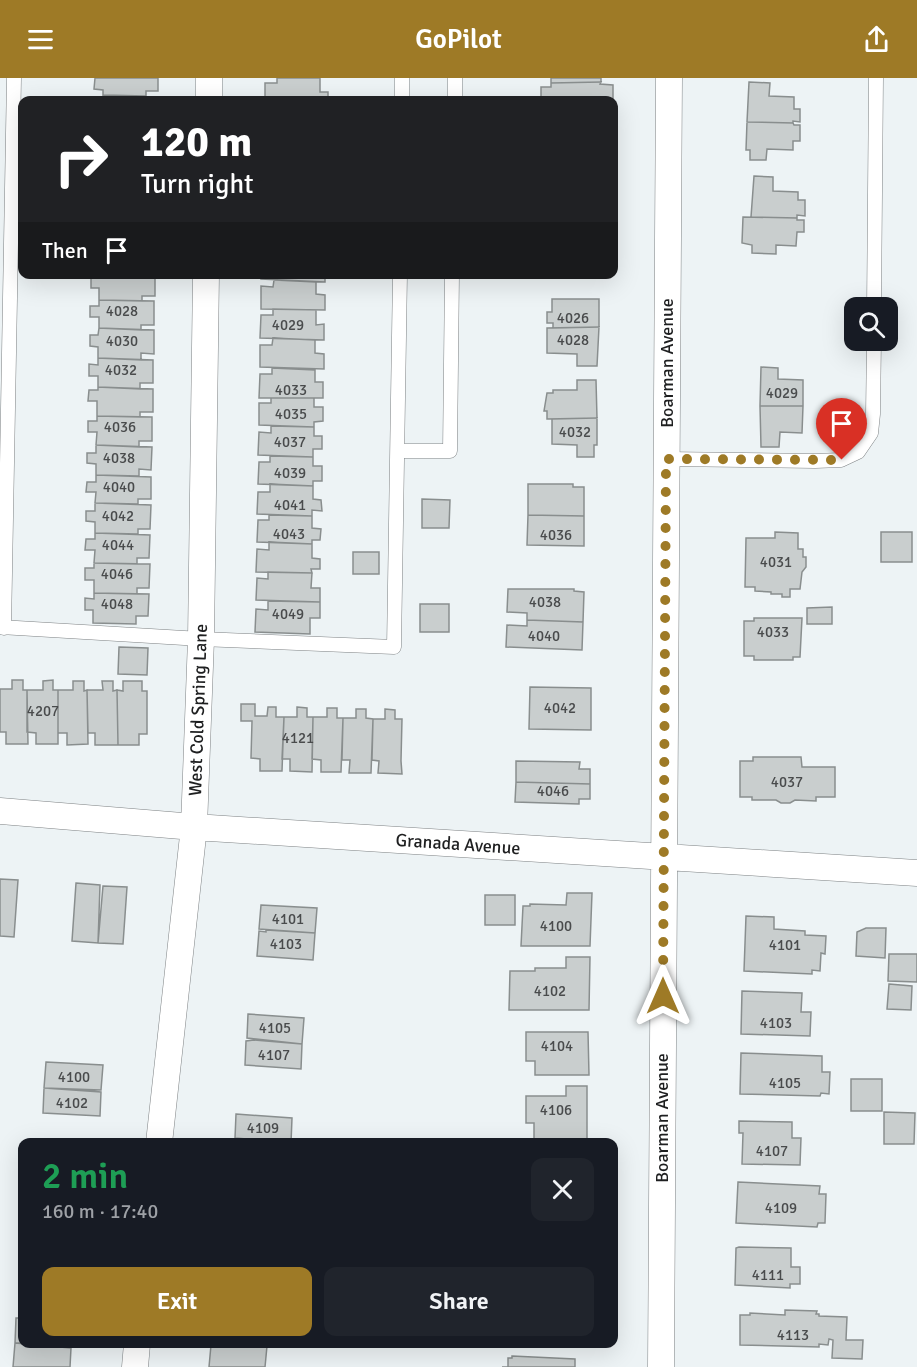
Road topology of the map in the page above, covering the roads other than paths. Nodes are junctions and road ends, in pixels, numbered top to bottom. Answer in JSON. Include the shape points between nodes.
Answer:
{"nodes":[{"id":1,"x":14,"y":78,"type":"edge"},
{"id":2,"x":209,"y":78,"type":"edge"},
{"id":3,"x":402,"y":78,"type":"edge"},
{"id":4,"x":455,"y":78,"type":"edge"},
{"id":5,"x":669,"y":78,"type":"edge"},
{"id":6,"x":876,"y":78,"type":"edge"},
{"id":7,"x":208,"y":96,"type":"edge"},
{"id":8,"x":402,"y":96,"type":"edge"},
{"id":9,"x":455,"y":96,"type":"edge"},
{"id":10,"x":7,"y":111,"type":"edge"},
{"id":11,"x":206,"y":279,"type":"edge"},
{"id":12,"x":400,"y":279,"type":"edge"},
{"id":13,"x":452,"y":279,"type":"edge"},
{"id":14,"x":874,"y":297,"type":"edge"},
{"id":15,"x":874,"y":351,"type":"edge"},
{"id":16,"x":398,"y":451,"type":"junction"},
{"id":17,"x":666,"y":459,"type":"junction"},
{"id":18,"x":2,"y":628,"type":"edge"},
{"id":19,"x":201,"y":639,"type":"junction"},
{"id":20,"x":0,"y":811,"type":"edge"},
{"id":21,"x":194,"y":826,"type":"junction"},
{"id":22,"x":664,"y":857,"type":"junction"},
{"id":23,"x":917,"y":873,"type":"edge"},
{"id":24,"x":160,"y":1138,"type":"edge"},
{"id":25,"x":137,"y":1348,"type":"edge"},
{"id":26,"x":135,"y":1367,"type":"edge"},
{"id":27,"x":661,"y":1367,"type":"edge"}],
"edges":[{"from":1,"to":10,"type":"lane"},
{"from":2,"to":7,"type":"street"},
{"from":3,"to":8,"type":"lane"},
{"from":4,"to":9,"type":"lane"},
{"from":5,"to":17,"type":"street","name":"Boarman Avenue"},
{"from":6,"to":14,"type":"lane"},
{"from":10,"to":18,"type":"lane"},
{"from":11,"to":19,"type":"street","name":"West Cold Spring Lane"},
{"from":12,"to":16,"type":"lane"},
{"from":13,"to":16,"type":"lane","via":[[450,451]]},
{"from":15,"to":17,"type":"lane","via":[[871,433],[858,452],[842,460],[815,461]]},
{"from":16,"to":19,"type":"lane","via":[[394,647]]},
{"from":17,"to":22,"type":"street","name":"Boarman Avenue"},
{"from":18,"to":19,"type":"lane"},
{"from":19,"to":21,"type":"street","name":"West Cold Spring Lane"},
{"from":20,"to":21,"type":"street","name":"Granada Avenue"},
{"from":21,"to":22,"type":"street","name":"Granada Avenue"},
{"from":21,"to":24,"type":"street","name":"West Cold Spring Lane"},
{"from":22,"to":23,"type":"street","name":"Granada Avenue"},
{"from":22,"to":27,"type":"street","name":"Boarman Avenue"},
{"from":25,"to":26,"type":"street"}]}
